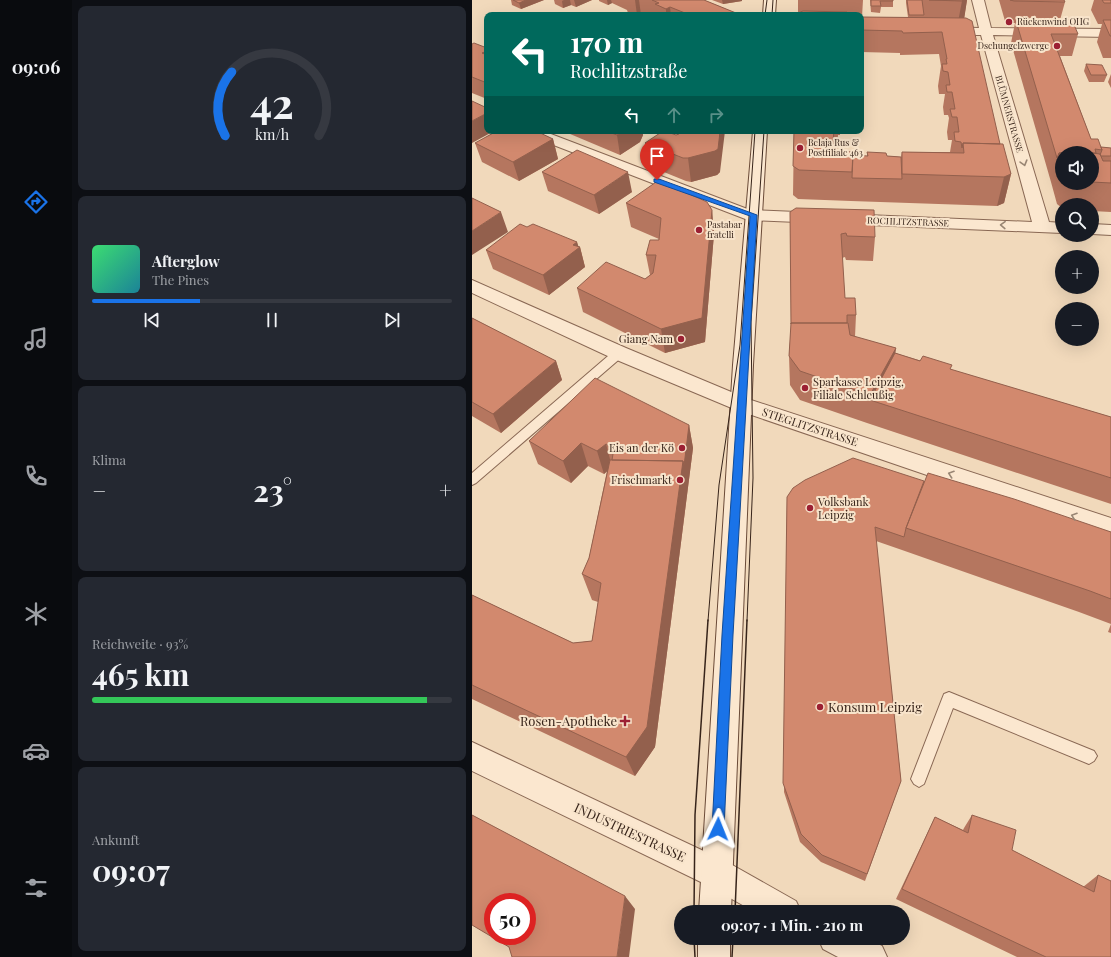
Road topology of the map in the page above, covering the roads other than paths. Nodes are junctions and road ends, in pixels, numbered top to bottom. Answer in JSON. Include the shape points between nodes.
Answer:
{"nodes":[{"id":1,"x":770,"y":0,"type":"edge"},
{"id":2,"x":978,"y":0,"type":"edge"},
{"id":3,"x":769,"y":12,"type":"edge"},
{"id":4,"x":931,"y":31,"type":"edge"},
{"id":5,"x":986,"y":32,"type":"junction"},
{"id":6,"x":1111,"y":33,"type":"edge"},
{"id":7,"x":538,"y":134,"type":"edge"},
{"id":8,"x":760,"y":134,"type":"edge"},
{"id":9,"x":753,"y":215,"type":"junction"},
{"id":10,"x":1042,"y":227,"type":"junction"},
{"id":11,"x":1055,"y":228,"type":"edge"},
{"id":12,"x":1099,"y":229,"type":"edge"},
{"id":13,"x":1111,"y":230,"type":"edge"},
{"id":14,"x":472,"y":286,"type":"edge"},
{"id":15,"x":619,"y":353,"type":"junction"},
{"id":16,"x":741,"y":404,"type":"junction"},
{"id":17,"x":472,"y":480,"type":"edge"},
{"id":18,"x":1111,"y":528,"type":"edge"},
{"id":19,"x":472,"y":756,"type":"edge"},
{"id":20,"x":1089,"y":756,"type":"dead end"},
{"id":21,"x":919,"y":779,"type":"dead end"},
{"id":22,"x":716,"y":874,"type":"junction"},
{"id":23,"x":715,"y":905,"type":"edge"},
{"id":24,"x":772,"y":905,"type":"edge"},
{"id":25,"x":714,"y":945,"type":"edge"},
{"id":26,"x":848,"y":945,"type":"edge"},
{"id":27,"x":714,"y":957,"type":"edge"},
{"id":28,"x":871,"y":957,"type":"edge"}],
"edges":[{"from":1,"to":3,"type":"street"},
{"from":2,"to":5,"type":"street","name":"BLÜMNERSTRASSE"},
{"from":4,"to":5,"type":"street"},
{"from":5,"to":6,"type":"street"},
{"from":5,"to":10,"type":"street","name":"BLÜMNERSTRASSE","one_way":true},
{"from":7,"to":9,"type":"street","name":"ROCHLITZSTRASSE"},
{"from":8,"to":9,"type":"street"},
{"from":10,"to":9,"type":"street","name":"ROCHLITZSTRASSE","one_way":true},
{"from":9,"to":16,"type":"street"},
{"from":10,"to":11,"type":"street","name":"ROCHLITZSTRASSE"},
{"from":12,"to":13,"type":"street"},
{"from":14,"to":15,"type":"street","name":"STIEGLITZSTRASSE"},
{"from":15,"to":16,"type":"street","name":"STIEGLITZSTRASSE"},
{"from":15,"to":17,"type":"lane"},
{"from":18,"to":16,"type":"street","name":"STIEGLITZSTRASSE","one_way":true},
{"from":16,"to":22,"type":"street"},
{"from":19,"to":22,"type":"street","name":"INDUSTRIESTRASSE"},
{"from":20,"to":21,"type":"lane","via":[[949,699]]},
{"from":22,"to":23,"type":"street"},
{"from":22,"to":24,"type":"street","name":"INDUSTRIESTRASSE"},
{"from":25,"to":27,"type":"street"},
{"from":26,"to":28,"type":"street"}]}
